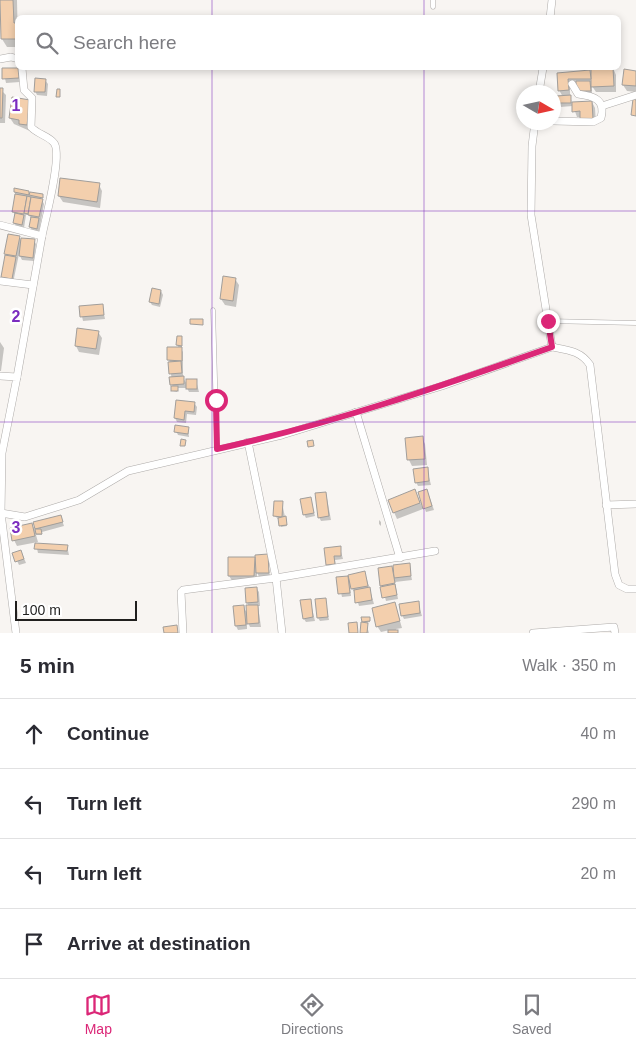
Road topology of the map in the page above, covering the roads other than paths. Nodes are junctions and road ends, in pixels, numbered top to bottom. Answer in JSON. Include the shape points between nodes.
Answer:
{"nodes":[{"id":1,"x":433,"y":0,"type":"edge"},
{"id":2,"x":552,"y":0,"type":"edge"},
{"id":3,"x":433,"y":7,"type":"dead end"},
{"id":4,"x":550,"y":15,"type":"edge"},
{"id":5,"x":15,"y":58,"type":"edge"},
{"id":6,"x":0,"y":59,"type":"edge"},
{"id":7,"x":22,"y":70,"type":"edge"},
{"id":8,"x":543,"y":70,"type":"edge"},
{"id":9,"x":572,"y":84,"type":"dead end"},
{"id":10,"x":540,"y":85,"type":"edge"},
{"id":11,"x":636,"y":95,"type":"edge"},
{"id":12,"x":602,"y":106,"type":"junction"},
{"id":13,"x":561,"y":121,"type":"edge"},
{"id":14,"x":534,"y":130,"type":"edge"},
{"id":15,"x":0,"y":226,"type":"edge"},
{"id":16,"x":42,"y":236,"type":"junction"},
{"id":17,"x":0,"y":281,"type":"edge"},
{"id":18,"x":33,"y":285,"type":"junction"},
{"id":19,"x":213,"y":310,"type":"dead end"},
{"id":20,"x":548,"y":321,"type":"junction"},
{"id":21,"x":636,"y":323,"type":"edge"},
{"id":22,"x":552,"y":347,"type":"junction"},
{"id":23,"x":0,"y":376,"type":"edge"},
{"id":24,"x":17,"y":378,"type":"junction"},
{"id":25,"x":356,"y":412,"type":"junction"},
{"id":26,"x":248,"y":442,"type":"junction"},
{"id":27,"x":217,"y":449,"type":"junction"},
{"id":28,"x":606,"y":504,"type":"junction"},
{"id":29,"x":636,"y":504,"type":"edge"},
{"id":30,"x":1,"y":513,"type":"edge"},
{"id":31,"x":435,"y":551,"type":"dead end"},
{"id":32,"x":400,"y":558,"type":"junction"},
{"id":33,"x":276,"y":578,"type":"junction"},
{"id":34,"x":636,"y":589,"type":"edge"},
{"id":35,"x":567,"y":631,"type":"edge"},
{"id":36,"x":16,"y":633,"type":"edge"},
{"id":37,"x":182,"y":633,"type":"edge"},
{"id":38,"x":282,"y":633,"type":"edge"},
{"id":39,"x":533,"y":633,"type":"edge"},
{"id":40,"x":615,"y":633,"type":"edge"}],
"edges":[{"from":1,"to":3,"type":"lane"},
{"from":2,"to":4,"type":"street"},
{"from":5,"to":6,"type":"street"},
{"from":7,"to":16,"type":"street","via":[[24,90],[32,98],[31,127],[54,142],[56,149]]},
{"from":8,"to":10,"type":"street"},
{"from":9,"to":12,"type":"street","via":[[578,94],[594,97]]},
{"from":11,"to":12,"type":"street"},
{"from":12,"to":13,"type":"street","via":[[598,120]]},
{"from":14,"to":20,"type":"street","via":[[531,215]]},
{"from":15,"to":16,"type":"street"},
{"from":16,"to":18,"type":"street"},
{"from":17,"to":18,"type":"street"},
{"from":18,"to":24,"type":"street"},
{"from":19,"to":27,"type":"lane"},
{"from":20,"to":21,"type":"lane"},
{"from":20,"to":22,"type":"street"},
{"from":22,"to":25,"type":"street"},
{"from":22,"to":28,"type":"street","via":[[573,351],[590,365]]},
{"from":23,"to":24,"type":"street"},
{"from":24,"to":30,"type":"street","via":[[2,453]]},
{"from":25,"to":26,"type":"street"},
{"from":25,"to":32,"type":"street"},
{"from":26,"to":27,"type":"street"},
{"from":26,"to":33,"type":"street"},
{"from":27,"to":30,"type":"street","via":[[128,471],[79,500],[25,517]]},
{"from":28,"to":29,"type":"street"},
{"from":28,"to":34,"type":"street","via":[[618,585]]},
{"from":30,"to":36,"type":"street"},
{"from":31,"to":32,"type":"street"},
{"from":32,"to":33,"type":"street"},
{"from":33,"to":37,"type":"street","via":[[183,590],[180,592]]},
{"from":33,"to":38,"type":"street"},
{"from":35,"to":39,"type":"street"},
{"from":35,"to":40,"type":"street","via":[[614,627]]}]}
